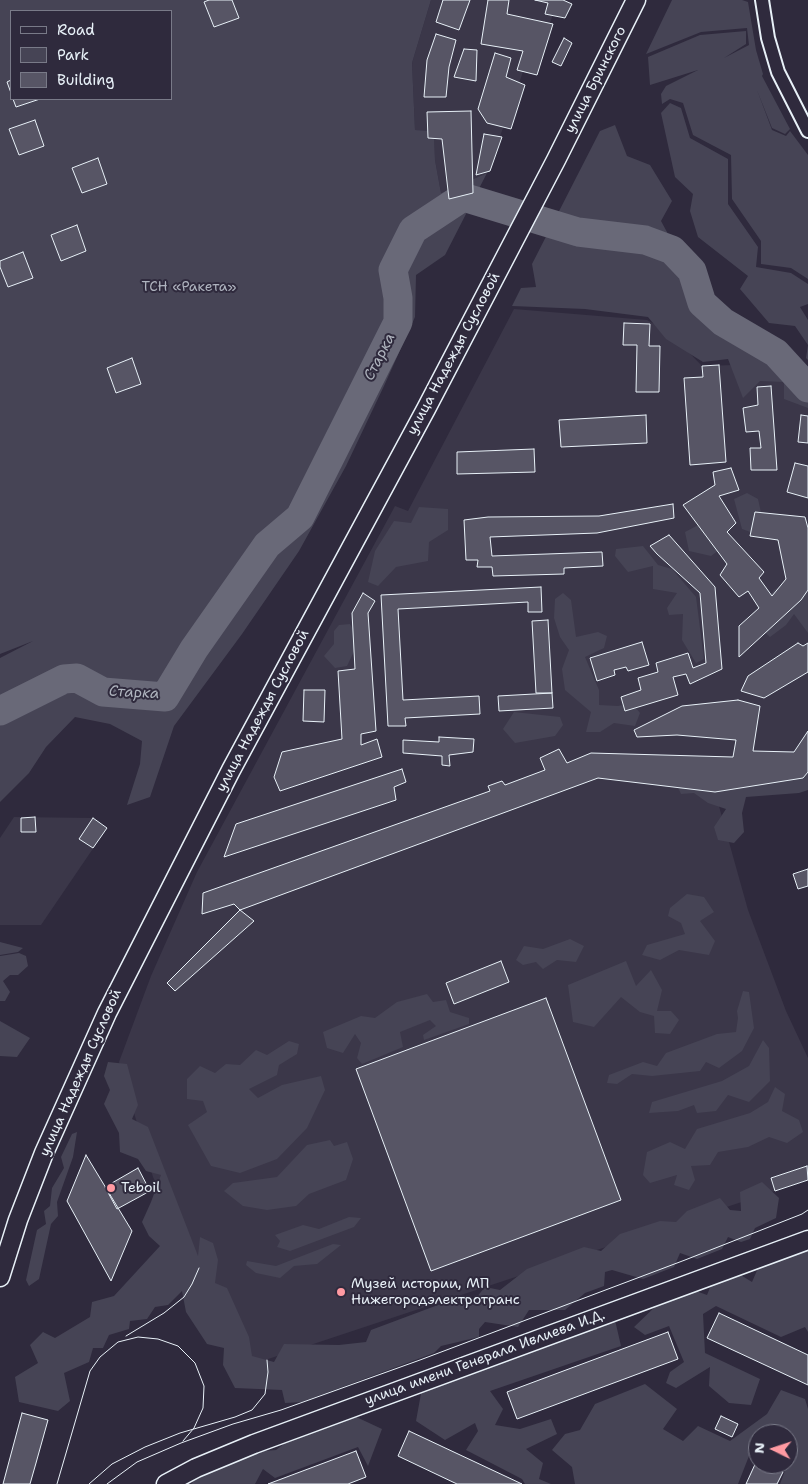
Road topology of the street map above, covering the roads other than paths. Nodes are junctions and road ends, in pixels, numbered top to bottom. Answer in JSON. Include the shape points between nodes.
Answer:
{"nodes":[{"id":1,"x":636,"y":0,"type":"edge"},
{"id":2,"x":762,"y":0,"type":"edge"},
{"id":3,"x":808,"y":131,"type":"edge"},
{"id":4,"x":556,"y":160,"type":"joint"},
{"id":5,"x":808,"y":1240,"type":"edge"},
{"id":6,"x":0,"y":1276,"type":"edge"},
{"id":7,"x":166,"y":1484,"type":"edge"}],
"edges":[{"from":1,"to":4,"type":"main road","name":"улица Бринского"},
{"from":2,"to":3,"type":"street","via":[[778,72]]},
{"from":4,"to":6,"type":"main road","name":"улица Надежды Сусловой","via":[[231,770],[111,1004],[44,1153]]},
{"from":5,"to":7,"type":"main road","name":"улица имени Генерала Ивлиева И.Д.","via":[[254,1444]]}]}
